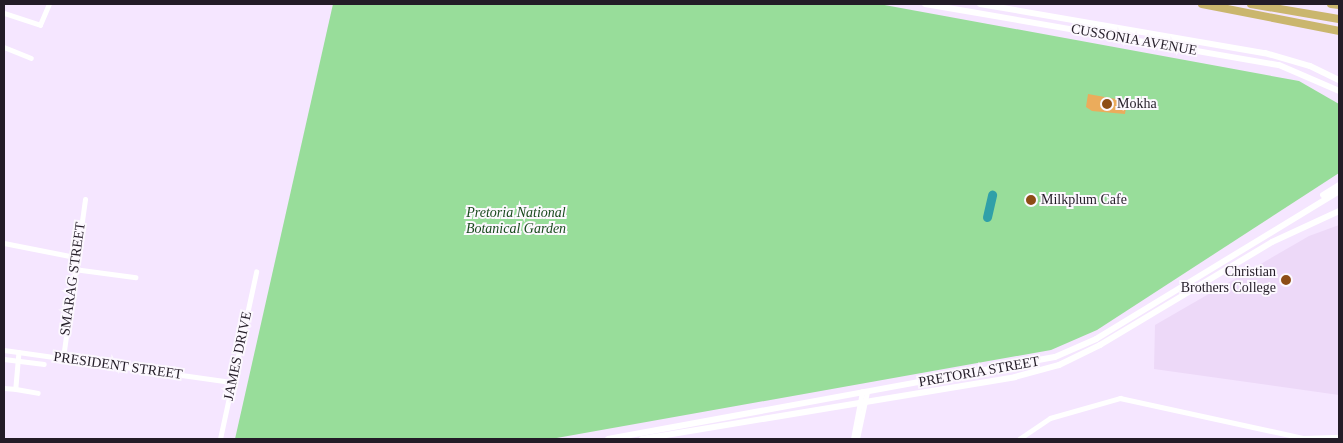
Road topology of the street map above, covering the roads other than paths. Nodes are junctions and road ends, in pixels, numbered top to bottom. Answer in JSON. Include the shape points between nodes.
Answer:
{"nodes":[{"id":1,"x":49,"y":4,"type":"edge"},
{"id":2,"x":925,"y":4,"type":"edge"},
{"id":3,"x":980,"y":4,"type":"edge"},
{"id":4,"x":1202,"y":4,"type":"edge"},
{"id":5,"x":1251,"y":4,"type":"edge"},
{"id":6,"x":1331,"y":4,"type":"edge"},
{"id":7,"x":1339,"y":5,"type":"edge"},
{"id":8,"x":4,"y":13,"type":"edge"},
{"id":9,"x":1339,"y":18,"type":"edge"},
{"id":10,"x":1274,"y":19,"type":"junction"},
{"id":11,"x":1339,"y":31,"type":"edge"},
{"id":12,"x":1339,"y":35,"type":"edge"},
{"id":13,"x":4,"y":47,"type":"edge"},
{"id":14,"x":31,"y":58,"type":"dead end"},
{"id":15,"x":1339,"y":80,"type":"edge"},
{"id":16,"x":1339,"y":91,"type":"edge"},
{"id":17,"x":1339,"y":185,"type":"edge"},
{"id":18,"x":1339,"y":191,"type":"edge"},
{"id":19,"x":84,"y":200,"type":"dead end"},
{"id":20,"x":1339,"y":211,"type":"edge"},
{"id":21,"x":1300,"y":212,"type":"junction"},
{"id":22,"x":4,"y":243,"type":"edge"},
{"id":23,"x":75,"y":257,"type":"junction"},
{"id":24,"x":74,"y":269,"type":"junction"},
{"id":25,"x":256,"y":272,"type":"dead end"},
{"id":26,"x":136,"y":277,"type":"dead end"},
{"id":27,"x":4,"y":350,"type":"edge"},
{"id":28,"x":19,"y":352,"type":"junction"},
{"id":29,"x":62,"y":358,"type":"junction"},
{"id":30,"x":4,"y":359,"type":"edge"},
{"id":31,"x":18,"y":360,"type":"junction"},
{"id":32,"x":44,"y":364,"type":"dead end"},
{"id":33,"x":233,"y":382,"type":"junction"},
{"id":34,"x":4,"y":388,"type":"edge"},
{"id":35,"x":16,"y":390,"type":"junction"},
{"id":36,"x":864,"y":392,"type":"junction"},
{"id":37,"x":38,"y":393,"type":"dead end"},
{"id":38,"x":862,"y":403,"type":"junction"},
{"id":39,"x":1339,"y":437,"type":"edge"},
{"id":40,"x":220,"y":439,"type":"edge"},
{"id":41,"x":608,"y":439,"type":"edge"},
{"id":42,"x":642,"y":439,"type":"edge"},
{"id":43,"x":853,"y":439,"type":"edge"},
{"id":44,"x":857,"y":439,"type":"edge"},
{"id":45,"x":1019,"y":439,"type":"edge"}],
"edges":[{"from":1,"to":8,"type":"street","via":[[40,25]]},
{"from":2,"to":16,"type":"main road","name":"CUSSONIA AVENUE","via":[[1279,66]]},
{"from":3,"to":15,"type":"main road","name":"CUSSONIA AVENUE","via":[[1266,53],[1310,66]]},
{"from":4,"to":10,"type":"highway"},
{"from":5,"to":9,"type":"highway"},
{"from":6,"to":7,"type":"highway"},
{"from":10,"to":11,"type":"highway"},
{"from":10,"to":12,"type":"highway"},
{"from":13,"to":14,"type":"street"},
{"from":17,"to":21,"type":"main road"},
{"from":18,"to":21,"type":"main road","name":"PRETORIA STREET"},
{"from":19,"to":23,"type":"street","name":"SMARAG STREET"},
{"from":20,"to":38,"type":"main road","name":"PRETORIA STREET","via":[[1272,242],[1100,346],[1059,365]]},
{"from":21,"to":36,"type":"main road","name":"PRETORIA STREET","via":[[1076,349],[1014,368]]},
{"from":22,"to":23,"type":"street"},
{"from":23,"to":24,"type":"street","name":"SMARAG STREET"},
{"from":24,"to":26,"type":"street"},
{"from":24,"to":29,"type":"street","name":"SMARAG STREET"},
{"from":25,"to":33,"type":"street","name":"JAMES DRIVE"},
{"from":27,"to":28,"type":"street","name":"PRESIDENT STREET"},
{"from":28,"to":29,"type":"street","name":"PRESIDENT STREET"},
{"from":28,"to":31,"type":"street"},
{"from":29,"to":33,"type":"street","name":"PRESIDENT STREET"},
{"from":30,"to":31,"type":"street"},
{"from":31,"to":32,"type":"street"},
{"from":31,"to":35,"type":"street"},
{"from":33,"to":40,"type":"street","name":"JAMES DRIVE"},
{"from":34,"to":35,"type":"street"},
{"from":35,"to":37,"type":"street"},
{"from":36,"to":38,"type":"street"},
{"from":36,"to":41,"type":"main road","name":"PRETORIA STREET"},
{"from":38,"to":42,"type":"main road","name":"PRETORIA STREET"},
{"from":38,"to":43,"type":"street"},
{"from":38,"to":44,"type":"street"},
{"from":39,"to":45,"type":"street","via":[[1304,438],[1120,398],[1050,418]]}]}
